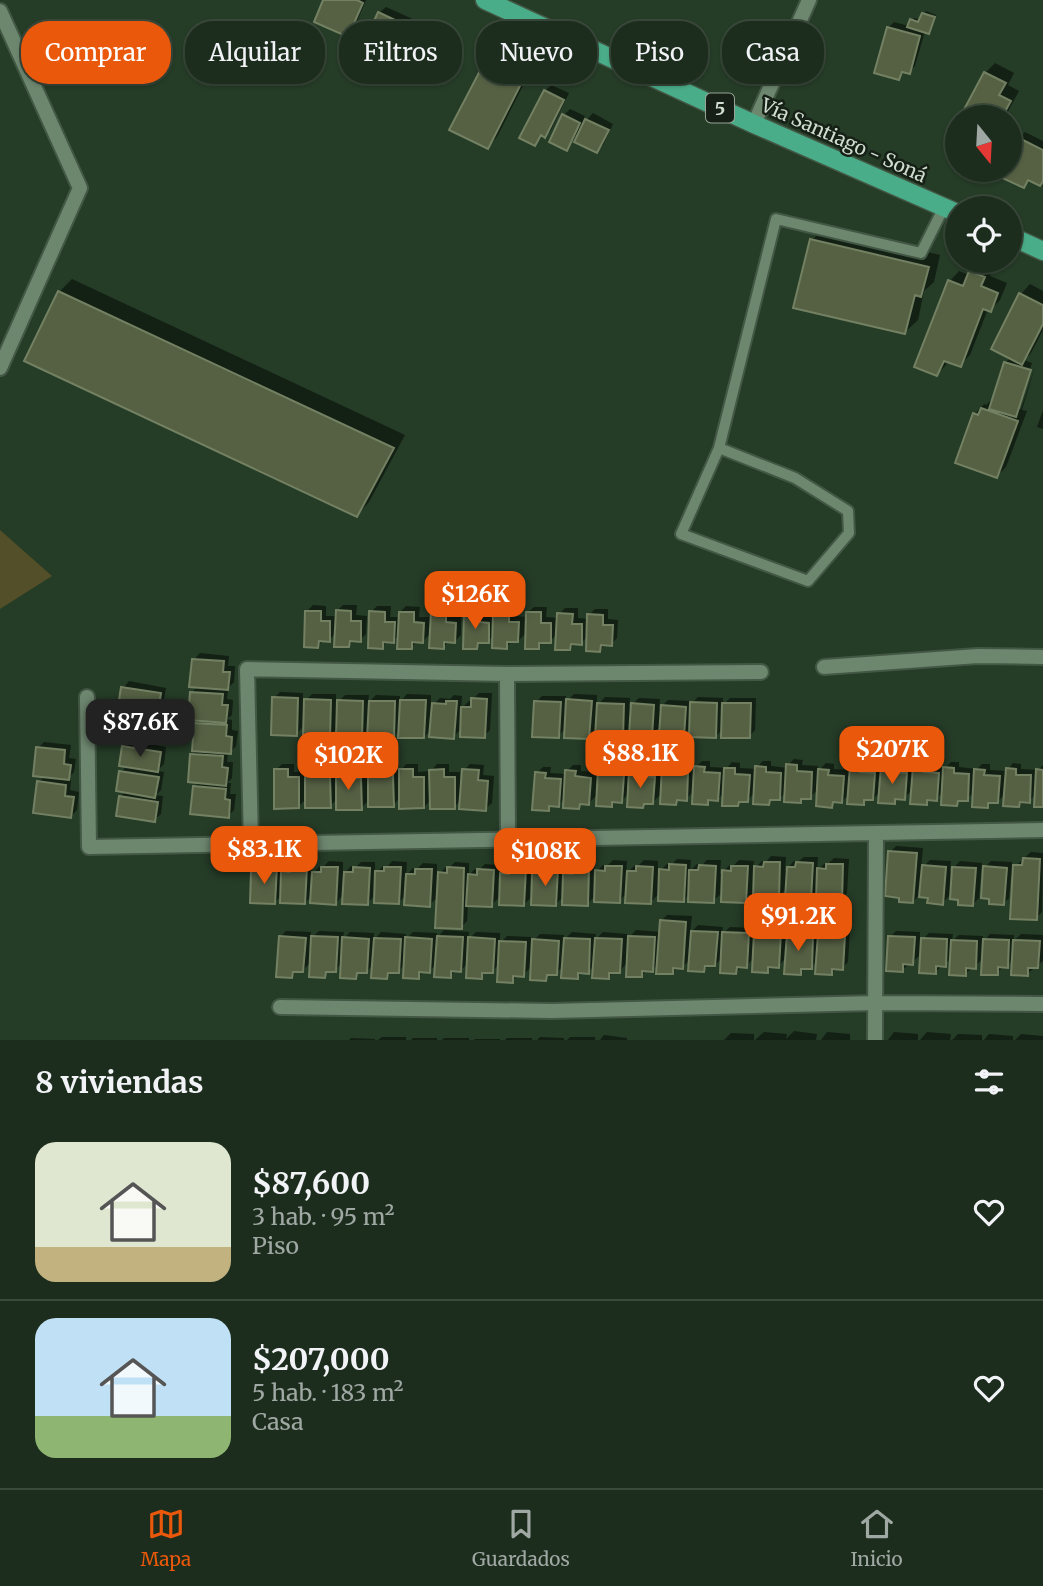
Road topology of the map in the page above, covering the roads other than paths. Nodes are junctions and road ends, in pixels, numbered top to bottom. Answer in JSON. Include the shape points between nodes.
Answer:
{"nodes":[{"id":1,"x":485,"y":0,"type":"edge"},
{"id":2,"x":809,"y":0,"type":"edge"},
{"id":3,"x":0,"y":11,"type":"edge"},
{"id":4,"x":754,"y":124,"type":"junction"},
{"id":5,"x":945,"y":207,"type":"edge"},
{"id":6,"x":945,"y":219,"type":"edge"},
{"id":7,"x":1022,"y":241,"type":"edge"},
{"id":8,"x":1043,"y":251,"type":"edge"},
{"id":9,"x":0,"y":369,"type":"edge"},
{"id":10,"x":719,"y":448,"type":"junction"},
{"id":11,"x":1043,"y":657,"type":"edge"},
{"id":12,"x":824,"y":667,"type":"dead end"},
{"id":13,"x":761,"y":672,"type":"dead end"},
{"id":14,"x":507,"y":674,"type":"junction"},
{"id":15,"x":87,"y":696,"type":"dead end"},
{"id":16,"x":1043,"y":830,"type":"edge"},
{"id":17,"x":876,"y":832,"type":"junction"},
{"id":18,"x":508,"y":839,"type":"junction"},
{"id":19,"x":251,"y":844,"type":"junction"},
{"id":20,"x":876,"y":1003,"type":"junction"},
{"id":21,"x":1043,"y":1004,"type":"edge"},
{"id":22,"x":280,"y":1007,"type":"dead end"},
{"id":23,"x":875,"y":1040,"type":"edge"}],
"edges":[{"from":1,"to":4,"type":"main road","name":"Vía Santiago - Soná","number":"5"},
{"from":2,"to":4,"type":"street"},
{"from":3,"to":9,"type":"street","via":[[80,188]]},
{"from":4,"to":5,"type":"main road","name":"Vía Santiago - Soná","number":"5"},
{"from":6,"to":10,"type":"lane","via":[[922,253],[776,219]]},
{"from":7,"to":8,"type":"main road"},
{"from":10,"to":10,"type":"lane","via":[[681,534],[808,580],[849,533],[848,511],[795,478]]},
{"from":11,"to":12,"type":"street","via":[[978,656]]},
{"from":13,"to":14,"type":"street"},
{"from":14,"to":18,"type":"street"},
{"from":14,"to":19,"type":"street","via":[[247,669]]},
{"from":15,"to":19,"type":"street","via":[[89,847]]},
{"from":16,"to":17,"type":"street"},
{"from":17,"to":18,"type":"street"},
{"from":17,"to":20,"type":"street"},
{"from":18,"to":19,"type":"street"},
{"from":20,"to":21,"type":"street"},
{"from":20,"to":22,"type":"street","via":[[551,1011]]},
{"from":20,"to":23,"type":"street"}]}
